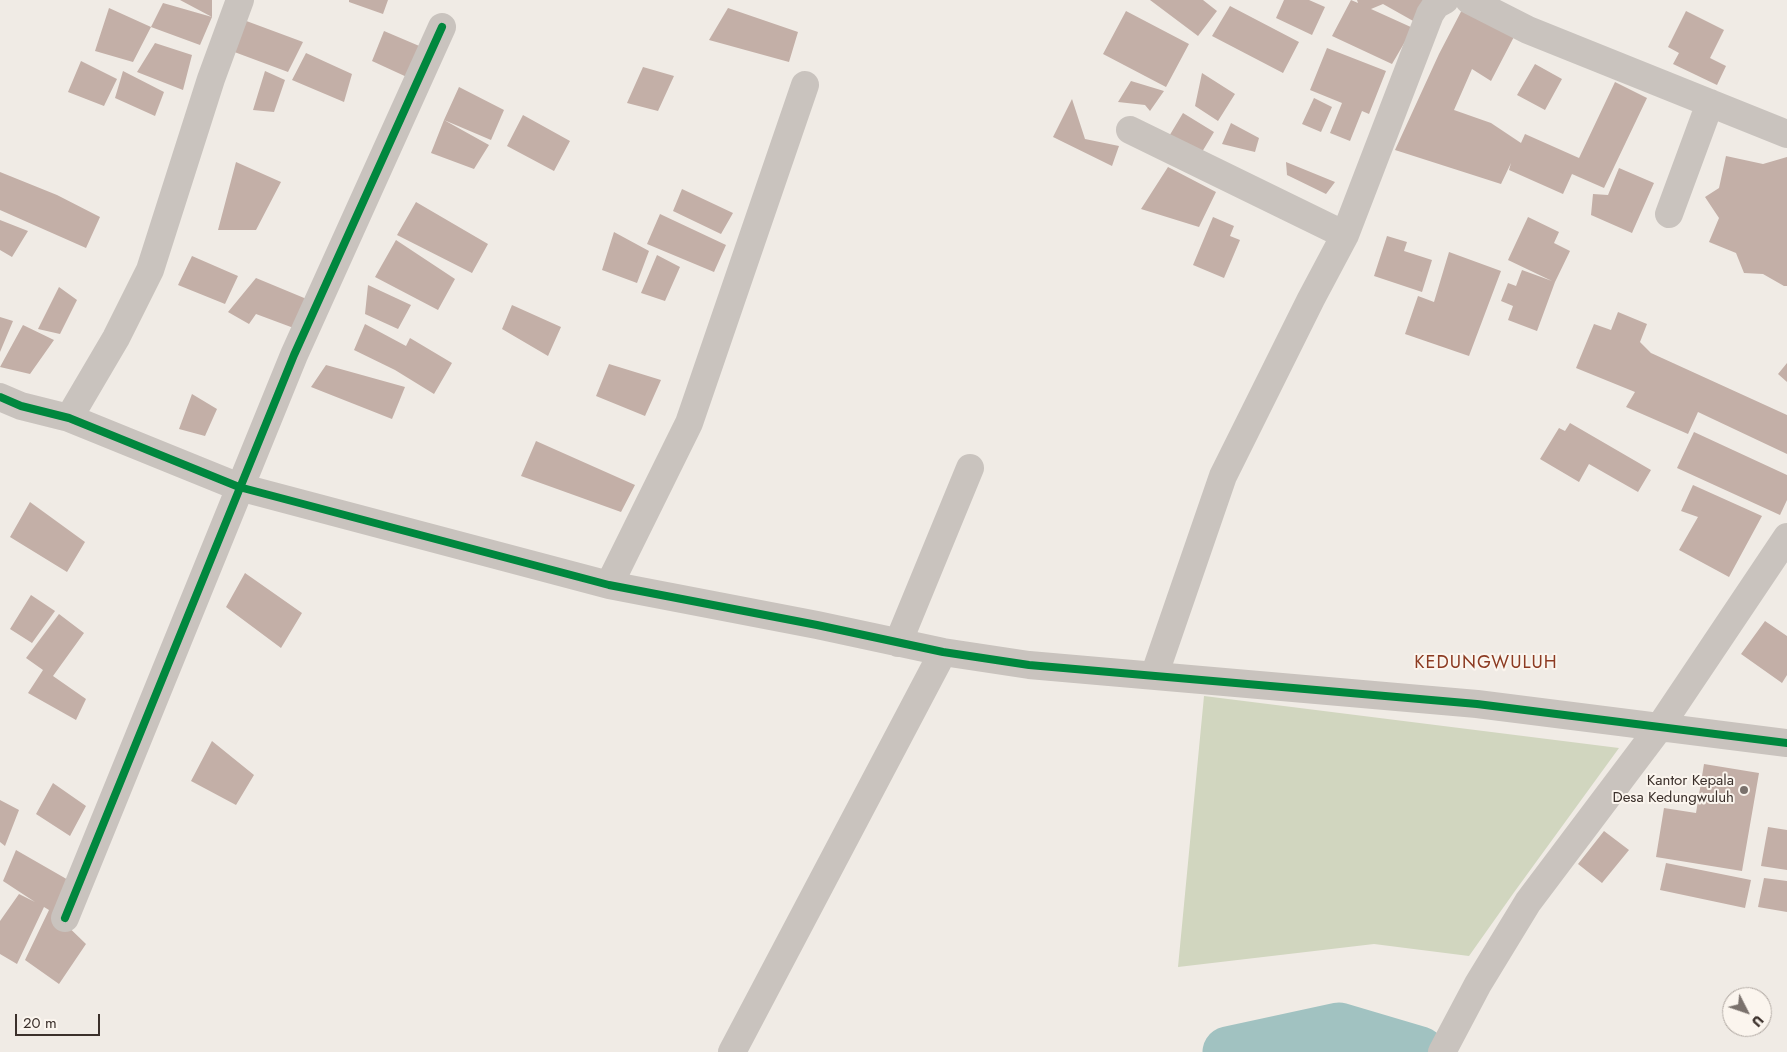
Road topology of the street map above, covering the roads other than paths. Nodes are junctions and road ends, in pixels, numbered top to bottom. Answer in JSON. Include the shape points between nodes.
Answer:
{"nodes":[{"id":1,"x":240,"y":0,"type":"edge"},
{"id":2,"x":1445,"y":0,"type":"edge"},
{"id":3,"x":1469,"y":0,"type":"edge"},
{"id":4,"x":442,"y":27,"type":"dead end"},
{"id":5,"x":806,"y":85,"type":"dead end"},
{"id":6,"x":1710,"y":103,"type":"junction"},
{"id":7,"x":1130,"y":130,"type":"dead end"},
{"id":8,"x":1787,"y":134,"type":"edge"},
{"id":9,"x":1668,"y":214,"type":"dead end"},
{"id":10,"x":1344,"y":235,"type":"junction"},
{"id":11,"x":0,"y":397,"type":"edge"},
{"id":12,"x":69,"y":418,"type":"junction"},
{"id":13,"x":970,"y":468,"type":"dead end"},
{"id":14,"x":239,"y":487,"type":"junction"},
{"id":15,"x":1787,"y":538,"type":"edge"},
{"id":16,"x":608,"y":585,"type":"junction"},
{"id":17,"x":898,"y":643,"type":"junction"},
{"id":18,"x":944,"y":652,"type":"junction"},
{"id":19,"x":1154,"y":676,"type":"junction"},
{"id":20,"x":1659,"y":728,"type":"junction"},
{"id":21,"x":1787,"y":743,"type":"edge"},
{"id":22,"x":65,"y":918,"type":"dead end"},
{"id":23,"x":732,"y":1052,"type":"edge"},
{"id":24,"x":1442,"y":1052,"type":"edge"}],
"edges":[{"from":1,"to":12,"type":"street","via":[[211,79],[150,270],[116,338]]},
{"from":2,"to":10,"type":"street","via":[[1430,14]]},
{"from":3,"to":6,"type":"street","via":[[1528,30]]},
{"from":4,"to":14,"type":"street","via":[[294,355]]},
{"from":5,"to":16,"type":"street","via":[[689,424]]},
{"from":6,"to":8,"type":"street"},
{"from":6,"to":9,"type":"street"},
{"from":7,"to":10,"type":"street"},
{"from":10,"to":19,"type":"street","via":[[1223,476]]},
{"from":11,"to":12,"type":"street"},
{"from":12,"to":14,"type":"street"},
{"from":13,"to":17,"type":"street"},
{"from":14,"to":16,"type":"street"},
{"from":14,"to":22,"type":"street"},
{"from":15,"to":20,"type":"street"},
{"from":16,"to":17,"type":"street"},
{"from":17,"to":18,"type":"street"},
{"from":18,"to":19,"type":"street","via":[[1029,665]]},
{"from":18,"to":23,"type":"street"},
{"from":19,"to":20,"type":"street","via":[[1477,704]]},
{"from":20,"to":21,"type":"street"},
{"from":20,"to":24,"type":"street","via":[[1528,902],[1478,984]]}]}
